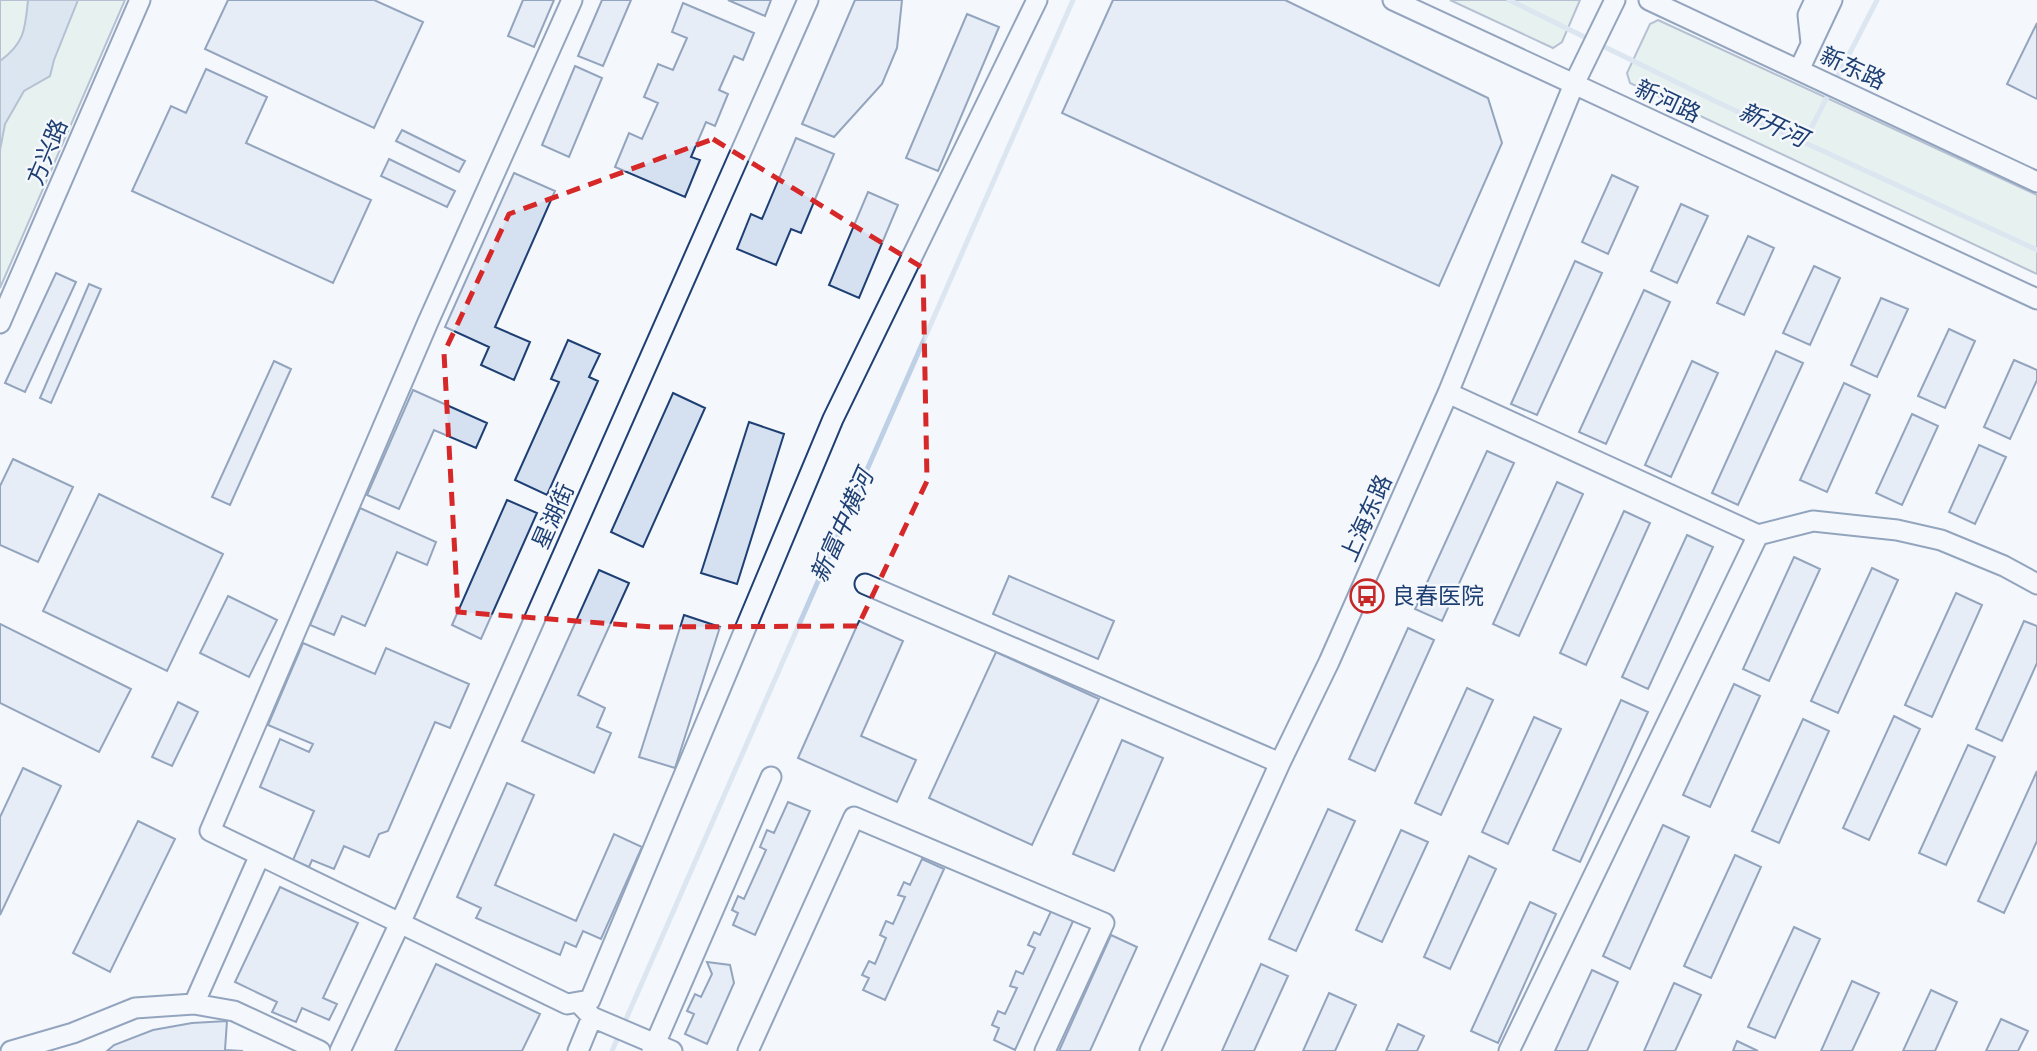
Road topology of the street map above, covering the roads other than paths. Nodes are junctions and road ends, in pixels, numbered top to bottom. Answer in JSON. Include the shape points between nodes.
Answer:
{"nodes":[{"id":1,"x":140,"y":0,"type":"edge"},
{"id":2,"x":572,"y":0,"type":"edge"},
{"id":3,"x":808,"y":0,"type":"edge"},
{"id":4,"x":1037,"y":0,"type":"edge"},
{"id":5,"x":1393,"y":0,"type":"edge"},
{"id":6,"x":1615,"y":0,"type":"edge"},
{"id":7,"x":1648,"y":0,"type":"edge"},
{"id":8,"x":1815,"y":0,"type":"edge"},
{"id":9,"x":1832,"y":0,"type":"edge"},
{"id":10,"x":1811,"y":44,"type":"junction"},
{"id":11,"x":1805,"y":73,"type":"junction"},
{"id":12,"x":1574,"y":84,"type":"junction"},
{"id":13,"x":2037,"y":182,"type":"edge"},
{"id":14,"x":2037,"y":299,"type":"edge"},
{"id":15,"x":0,"y":323,"type":"edge"},
{"id":16,"x":1448,"y":393,"type":"junction"},
{"id":17,"x":1758,"y":535,"type":"junction"},
{"id":18,"x":865,"y":584,"type":"dead end"},
{"id":19,"x":2037,"y":584,"type":"edge"},
{"id":20,"x":1280,"y":763,"type":"junction"},
{"id":21,"x":771,"y":777,"type":"dead end"},
{"id":22,"x":259,"y":857,"type":"junction"},
{"id":23,"x":400,"y":922,"type":"junction"},
{"id":24,"x":578,"y":1002,"type":"junction"},
{"id":25,"x":194,"y":1004,"type":"junction"},
{"id":26,"x":598,"y":1019,"type":"junction"},
{"id":27,"x":660,"y":1049,"type":"edge"},
{"id":28,"x":11,"y":1051,"type":"edge"},
{"id":29,"x":320,"y":1051,"type":"edge"},
{"id":30,"x":340,"y":1051,"type":"edge"},
{"id":31,"x":578,"y":1051,"type":"edge"},
{"id":32,"x":748,"y":1051,"type":"edge"},
{"id":33,"x":1045,"y":1051,"type":"edge"},
{"id":34,"x":1150,"y":1051,"type":"edge"},
{"id":35,"x":1509,"y":1051,"type":"edge"}],
"edges":[{"from":1,"to":15,"type":"street","name":"方兴路"},
{"from":2,"to":22,"type":"street","via":[[210,831]]},
{"from":3,"to":23,"type":"street","name":"星湖街"},
{"from":4,"to":24,"type":"street","via":[[833,419],[590,1000]]},
{"from":5,"to":12,"type":"street","name":"新河路"},
{"from":6,"to":12,"type":"street","name":"上海东路"},
{"from":7,"to":11,"type":"street","name":"新东路"},
{"from":8,"to":10,"type":"street","via":[[1808,15]]},
{"from":9,"to":10,"type":"street"},
{"from":10,"to":11,"type":"street"},
{"from":11,"to":13,"type":"street","name":"新东路"},
{"from":12,"to":14,"type":"street","name":"新河路"},
{"from":12,"to":16,"type":"street","name":"上海东路"},
{"from":16,"to":17,"type":"street"},
{"from":16,"to":20,"type":"street","name":"上海东路"},
{"from":17,"to":19,"type":"street","via":[[1813,521],[1897,530],[1941,540]]},
{"from":17,"to":35,"type":"street"},
{"from":18,"to":20,"type":"street"},
{"from":20,"to":34,"type":"street","name":"上海东路"},
{"from":21,"to":27,"type":"street"},
{"from":22,"to":23,"type":"street"},
{"from":22,"to":25,"type":"street"},
{"from":23,"to":24,"type":"street","via":[[567,1004]]},
{"from":23,"to":30,"type":"street","name":"星湖街"},
{"from":24,"to":26,"type":"street"},
{"from":25,"to":28,"type":"street","via":[[135,1008]]},
{"from":25,"to":29,"type":"street","via":[[234,1011]]},
{"from":26,"to":27,"type":"street"},
{"from":26,"to":31,"type":"street"},
{"from":32,"to":33,"type":"street","via":[[854,817],[1104,923]]}]}
